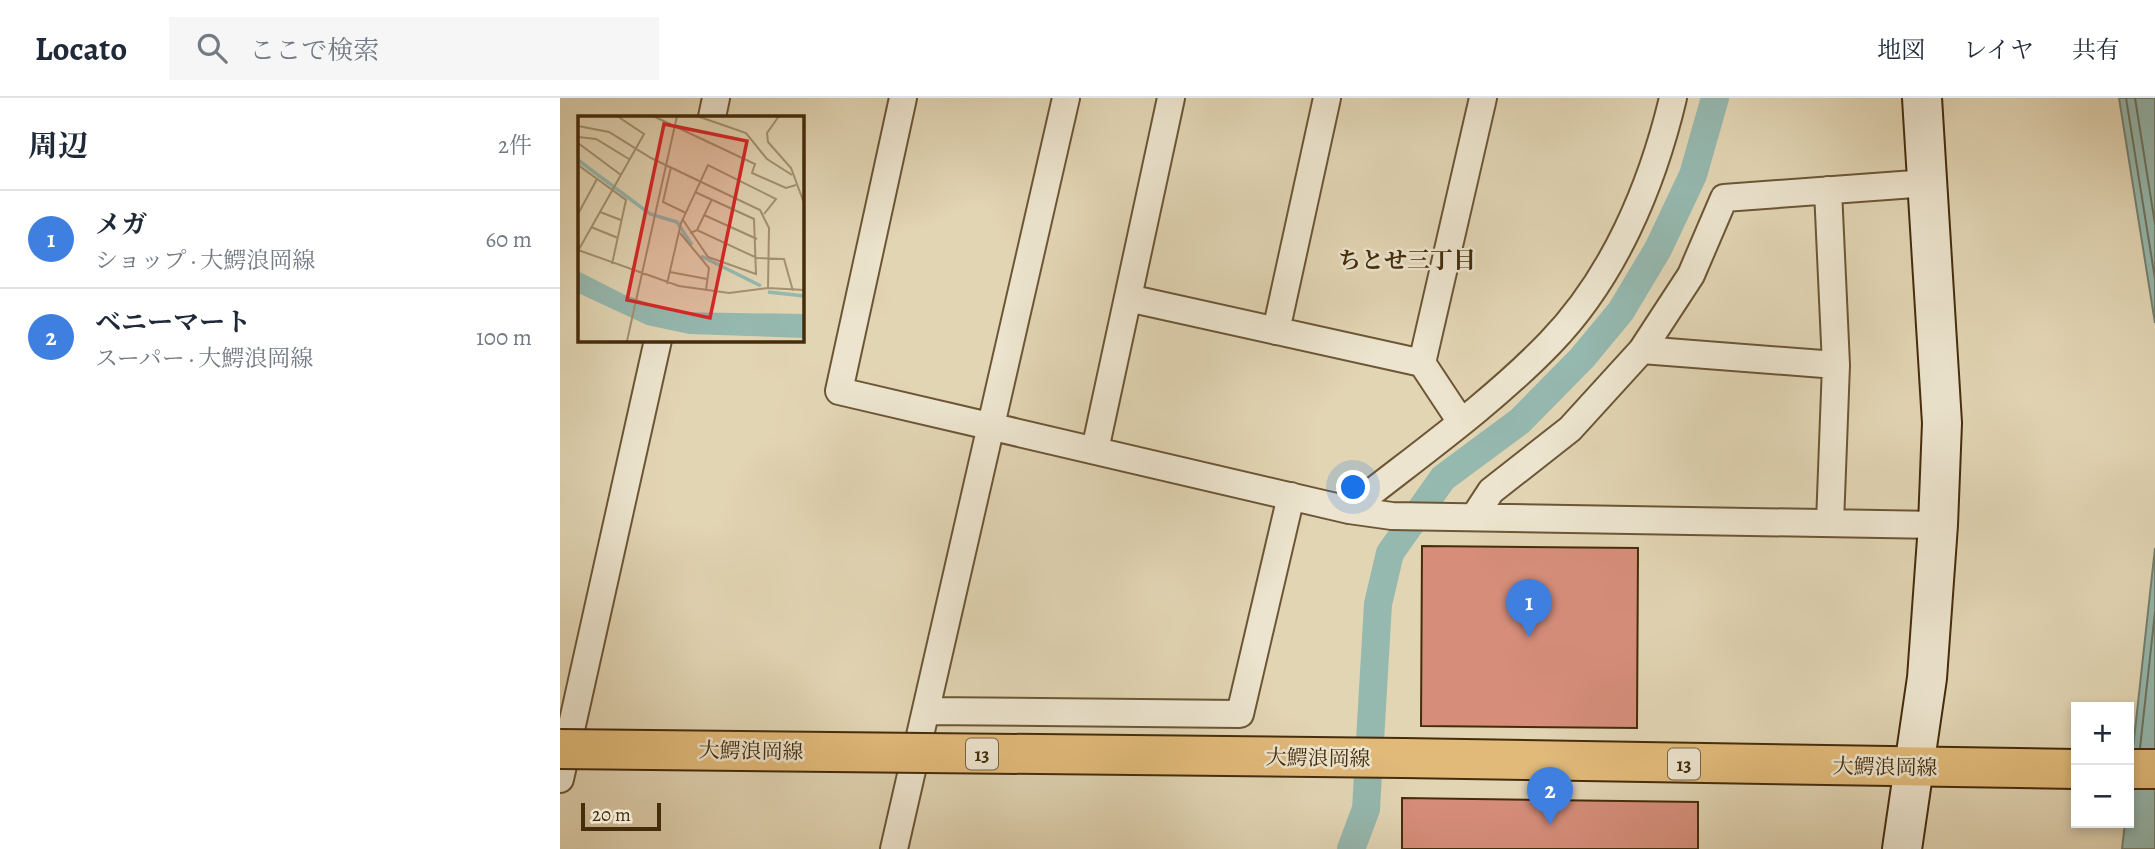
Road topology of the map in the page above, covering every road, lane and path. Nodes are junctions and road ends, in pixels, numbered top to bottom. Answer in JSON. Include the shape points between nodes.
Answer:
{"nodes":[{"id":1,"x":716,"y":98,"type":"edge"},
{"id":2,"x":903,"y":98,"type":"edge"},
{"id":3,"x":1066,"y":98,"type":"edge"},
{"id":4,"x":1171,"y":98,"type":"edge"},
{"id":5,"x":1327,"y":98,"type":"edge"},
{"id":6,"x":1483,"y":98,"type":"edge"},
{"id":7,"x":1673,"y":98,"type":"edge"},
{"id":8,"x":1922,"y":98,"type":"edge"},
{"id":9,"x":712,"y":116,"type":"edge"},
{"id":10,"x":1928,"y":183,"type":"junction"},
{"id":11,"x":1828,"y":190,"type":"junction"},
{"id":12,"x":1128,"y":298,"type":"junction"},
{"id":13,"x":1276,"y":331,"type":"junction"},
{"id":14,"x":658,"y":341,"type":"edge"},
{"id":15,"x":1642,"y":350,"type":"junction"},
{"id":16,"x":1422,"y":363,"type":"junction"},
{"id":17,"x":1836,"y":365,"type":"junction"},
{"id":18,"x":1461,"y":422,"type":"junction"},
{"id":19,"x":992,"y":426,"type":"junction"},
{"id":20,"x":1095,"y":450,"type":"junction"},
{"id":21,"x":1291,"y":496,"type":"junction"},
{"id":22,"x":1349,"y":510,"type":"junction"},
{"id":23,"x":1474,"y":517,"type":"junction"},
{"id":24,"x":1830,"y":523,"type":"junction"},
{"id":25,"x":1938,"y":524,"type":"junction"},
{"id":26,"x":568,"y":706,"type":"edge"},
{"id":27,"x":927,"y":711,"type":"junction"},
{"id":28,"x":560,"y":749,"type":"edge"},
{"id":29,"x":1914,"y":768,"type":"junction"},
{"id":30,"x":2071,"y":769,"type":"edge"},
{"id":31,"x":2134,"y":769,"type":"edge"},
{"id":32,"x":2155,"y":769,"type":"edge"},
{"id":33,"x":560,"y":779,"type":"edge"},
{"id":34,"x":894,"y":849,"type":"edge"},
{"id":35,"x":1902,"y":849,"type":"edge"}],
"edges":[{"from":1,"to":9,"type":"street"},
{"from":2,"to":19,"type":"street","via":[[839,391]]},
{"from":3,"to":19,"type":"street"},
{"from":4,"to":12,"type":"street"},
{"from":5,"to":13,"type":"street"},
{"from":6,"to":16,"type":"street"},
{"from":7,"to":18,"type":"street","via":[[1633,219],[1599,282],[1552,341]]},
{"from":8,"to":10,"type":"street"},
{"from":10,"to":11,"type":"street"},
{"from":10,"to":25,"type":"street","via":[[1941,423]]},
{"from":11,"to":15,"type":"street","via":[[1724,198],[1691,275]]},
{"from":11,"to":17,"type":"street"},
{"from":12,"to":13,"type":"street"},
{"from":12,"to":20,"type":"street"},
{"from":13,"to":16,"type":"street"},
{"from":14,"to":26,"type":"street"},
{"from":15,"to":17,"type":"street"},
{"from":15,"to":23,"type":"street","via":[[1570,429],[1491,491]]},
{"from":16,"to":18,"type":"street"},
{"from":17,"to":24,"type":"street"},
{"from":18,"to":22,"type":"street"},
{"from":19,"to":20,"type":"street"},
{"from":19,"to":27,"type":"street"},
{"from":20,"to":21,"type":"street"},
{"from":21,"to":22,"type":"street"},
{"from":21,"to":27,"type":"street","via":[[1240,715]]},
{"from":22,"to":23,"type":"street","via":[[1392,516]]},
{"from":23,"to":24,"type":"street"},
{"from":24,"to":25,"type":"street"},
{"from":25,"to":29,"type":"street","via":[[1927,678]]},
{"from":26,"to":33,"type":"street"},
{"from":27,"to":34,"type":"street"},
{"from":28,"to":29,"type":"main road","name":"大鰐浪岡線","number":"13","bridge":true},
{"from":29,"to":30,"type":"main road","name":"大鰐浪岡線","number":"13"},
{"from":29,"to":35,"type":"street"},
{"from":31,"to":32,"type":"main road"}]}
